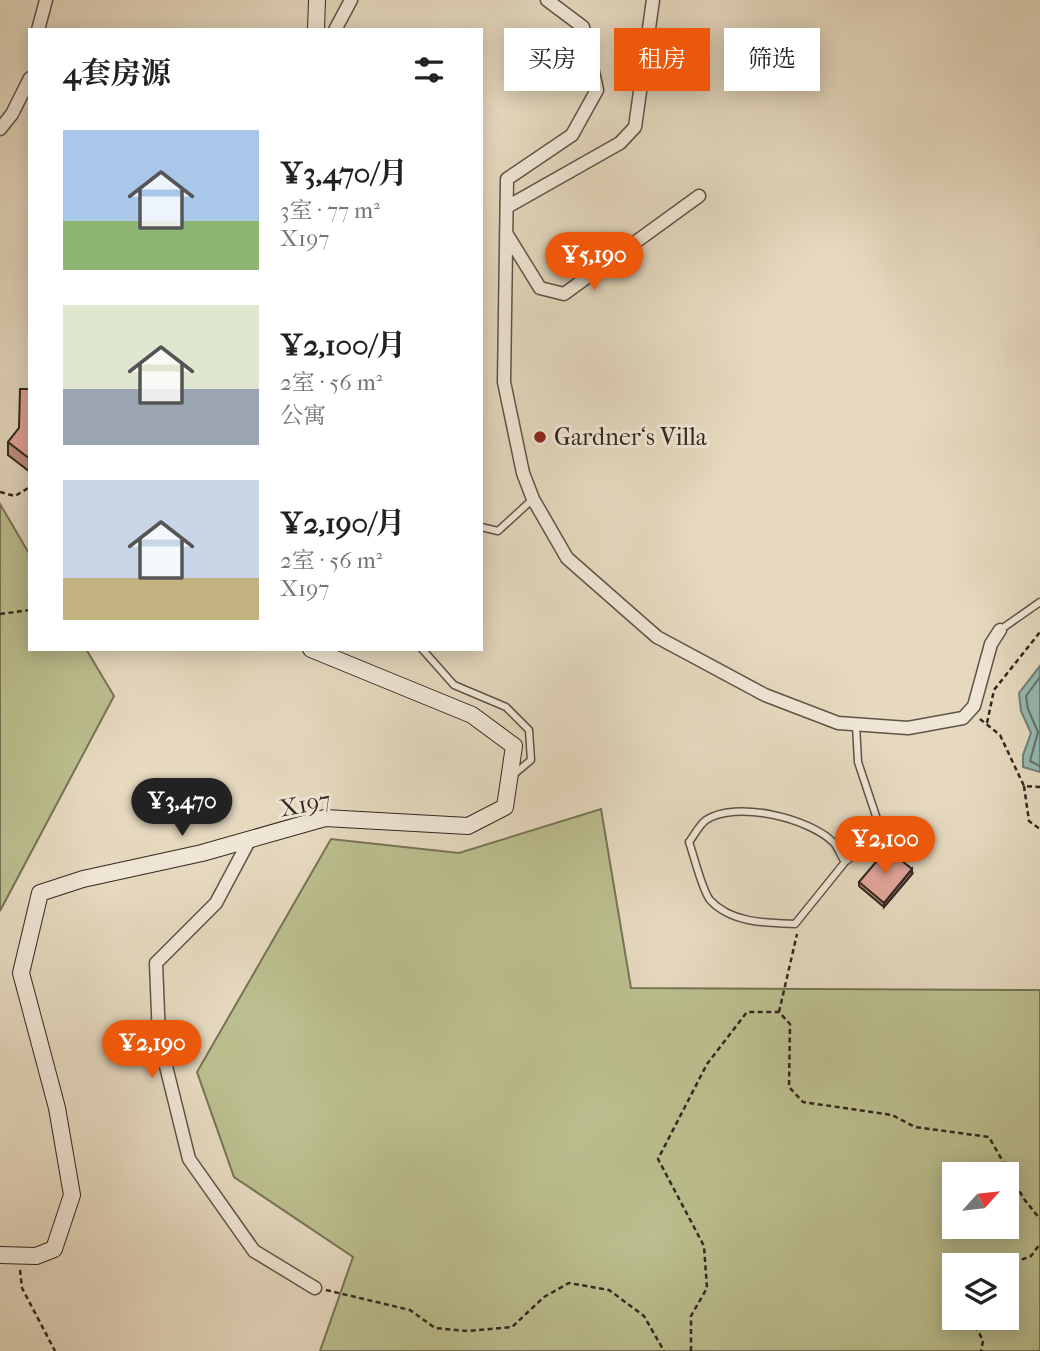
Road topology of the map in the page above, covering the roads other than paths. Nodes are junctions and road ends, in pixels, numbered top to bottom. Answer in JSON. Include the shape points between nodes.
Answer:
{"nodes":[{"id":1,"x":46,"y":0,"type":"edge"},
{"id":2,"x":317,"y":0,"type":"edge"},
{"id":3,"x":351,"y":0,"type":"edge"},
{"id":4,"x":547,"y":0,"type":"edge"},
{"id":5,"x":653,"y":0,"type":"edge"},
{"id":6,"x":39,"y":28,"type":"edge"},
{"id":7,"x":316,"y":28,"type":"edge"},
{"id":8,"x":336,"y":28,"type":"edge"},
{"id":9,"x":28,"y":82,"type":"edge"},
{"id":10,"x":0,"y":129,"type":"edge"},
{"id":11,"x":699,"y":196,"type":"dead end"},
{"id":12,"x":507,"y":207,"type":"junction"},
{"id":13,"x":506,"y":233,"type":"junction"},
{"id":14,"x":533,"y":499,"type":"junction"},
{"id":15,"x":483,"y":527,"type":"edge"},
{"id":16,"x":1040,"y":601,"type":"edge"},
{"id":17,"x":1000,"y":630,"type":"joint"},
{"id":18,"x":315,"y":651,"type":"edge"},
{"id":19,"x":424,"y":651,"type":"edge"},
{"id":20,"x":856,"y":725,"type":"junction"},
{"id":21,"x":509,"y":779,"type":"junction"},
{"id":22,"x":250,"y":839,"type":"junction"},
{"id":23,"x":845,"y":862,"type":"junction"},
{"id":24,"x":0,"y":1255,"type":"edge"},
{"id":25,"x":315,"y":1289,"type":"road end"}],
"edges":[{"from":1,"to":6,"type":"street"},
{"from":2,"to":7,"type":"street"},
{"from":3,"to":8,"type":"street"},
{"from":4,"to":12,"type":"street","via":[[583,27],[597,90],[572,135],[508,179]]},
{"from":5,"to":12,"type":"street","via":[[635,127],[620,143]]},
{"from":9,"to":10,"type":"street"},
{"from":11,"to":13,"type":"street","via":[[564,294],[540,288]]},
{"from":12,"to":13,"type":"street"},
{"from":13,"to":14,"type":"street","via":[[504,382]]},
{"from":14,"to":15,"type":"lane","via":[[498,531]]},
{"from":14,"to":20,"type":"street","via":[[567,558],[657,637],[765,695],[838,723]]},
{"from":16,"to":17,"type":"lane"},
{"from":17,"to":20,"type":"street","via":[[991,643],[974,706],[963,718],[908,729]]},
{"from":18,"to":21,"type":"street","name":"X197","number":"X197","via":[[472,715],[514,746]]},
{"from":19,"to":21,"type":"lane","via":[[454,685],[506,707],[529,730],[531,760]]},
{"from":20,"to":23,"type":"lane","via":[[858,762],[882,834]]},
{"from":21,"to":22,"type":"street","name":"X197","number":"X197","via":[[505,807],[468,826],[325,818]]},
{"from":22,"to":24,"type":"street","name":"X197","number":"X197","via":[[83,879],[40,894],[21,973],[57,1108],[72,1195],[54,1249],[36,1256]]},
{"from":22,"to":25,"type":"street","via":[[216,903],[156,963],[159,1038],[189,1160],[254,1251]]},
{"from":23,"to":23,"type":"lane","via":[[794,924],[762,923],[732,916],[709,899],[690,842],[705,821],[754,812],[784,817],[834,843]]}]}
